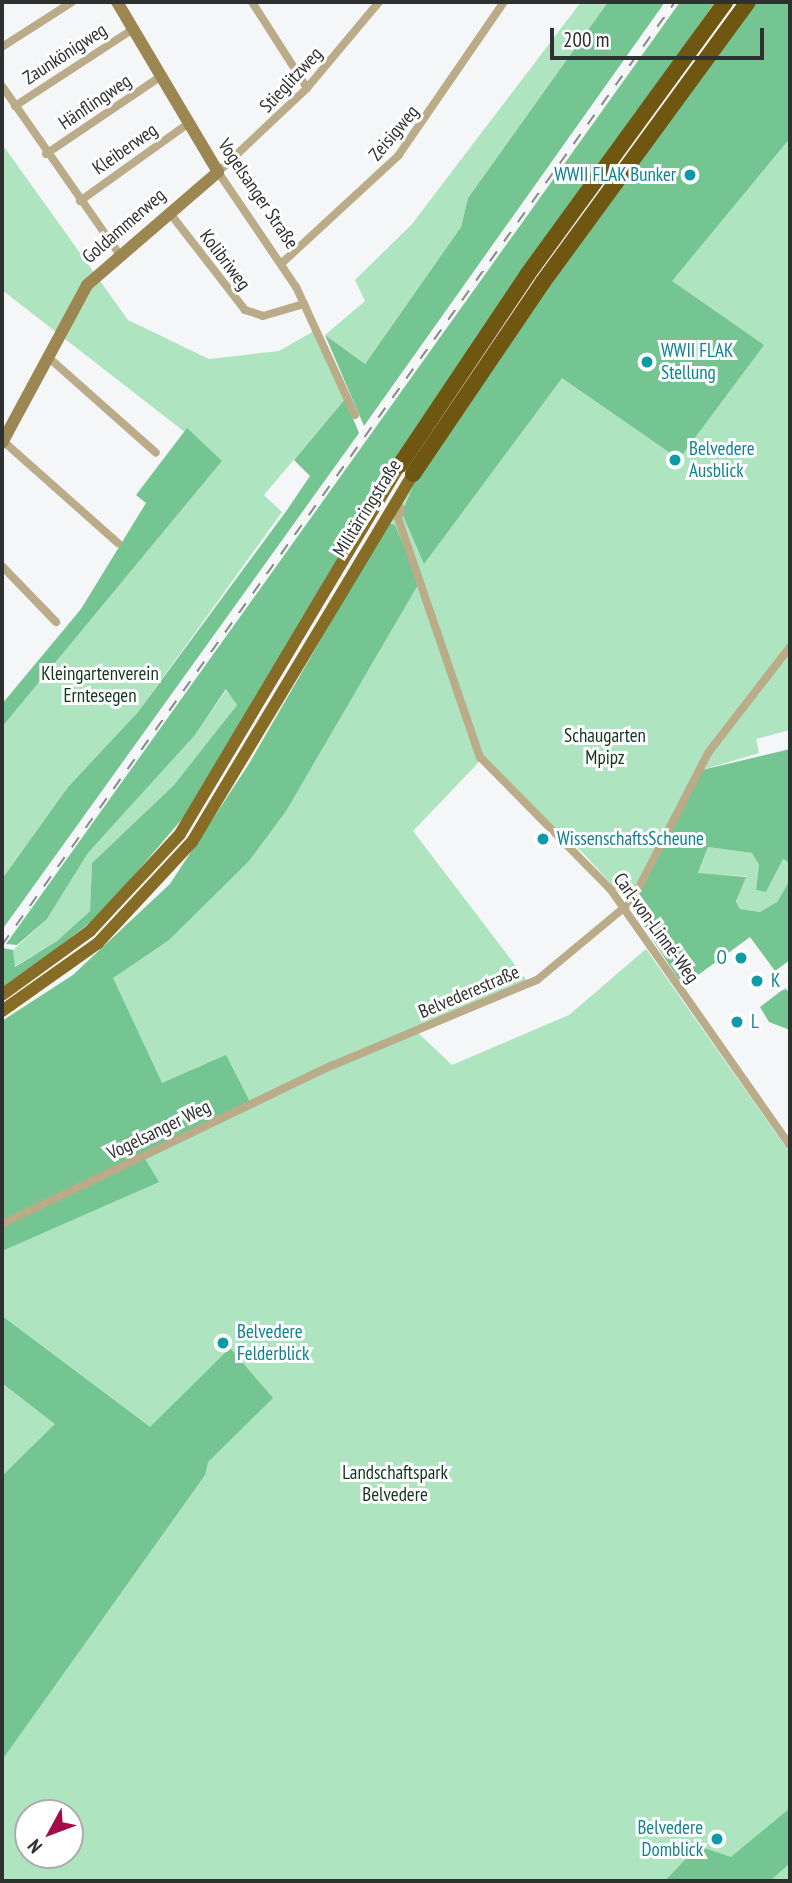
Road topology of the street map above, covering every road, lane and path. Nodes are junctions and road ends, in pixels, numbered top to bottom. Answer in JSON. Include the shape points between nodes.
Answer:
{"nodes":[{"id":1,"x":72,"y":2,"type":"edge"},
{"id":2,"x":117,"y":2,"type":"edge"},
{"id":3,"x":252,"y":2,"type":"edge"},
{"id":4,"x":379,"y":2,"type":"edge"},
{"id":5,"x":504,"y":2,"type":"edge"},
{"id":6,"x":748,"y":2,"type":"edge"},
{"id":7,"x":723,"y":5,"type":"edge"},
{"id":8,"x":133,"y":29,"type":"junction"},
{"id":9,"x":2,"y":47,"type":"edge"},
{"id":10,"x":161,"y":76,"type":"junction"},
{"id":11,"x":2,"y":86,"type":"edge"},
{"id":12,"x":307,"y":88,"type":"junction"},
{"id":13,"x":15,"y":106,"type":"junction"},
{"id":14,"x":189,"y":123,"type":"junction"},
{"id":15,"x":47,"y":154,"type":"junction"},
{"id":16,"x":218,"y":172,"type":"junction"},
{"id":17,"x":80,"y":201,"type":"junction"},
{"id":18,"x":169,"y":212,"type":"junction"},
{"id":19,"x":118,"y":252,"type":"junction"},
{"id":20,"x":282,"y":263,"type":"junction"},
{"id":21,"x":304,"y":304,"type":"junction"},
{"id":22,"x":48,"y":357,"type":"junction"},
{"id":23,"x":355,"y":415,"type":"dead end"},
{"id":24,"x":2,"y":442,"type":"edge"},
{"id":25,"x":156,"y":453,"type":"dead end"},
{"id":26,"x":406,"y":469,"type":"junction"},
{"id":27,"x":401,"y":508,"type":"dead end"},
{"id":28,"x":118,"y":543,"type":"dead end"},
{"id":29,"x":2,"y":566,"type":"edge"},
{"id":30,"x":55,"y":622,"type":"dead end"},
{"id":31,"x":790,"y":647,"type":"edge"},
{"id":32,"x":625,"y":909,"type":"junction"},
{"id":33,"x":2,"y":995,"type":"edge"},
{"id":34,"x":2,"y":1011,"type":"edge"},
{"id":35,"x":331,"y":1066,"type":"joint"},
{"id":36,"x":790,"y":1146,"type":"edge"},
{"id":37,"x":2,"y":1224,"type":"edge"}],
"edges":[{"from":1,"to":9,"type":"street"},
{"from":2,"to":8,"type":"street","name":"Vogelsanger Straße"},
{"from":3,"to":12,"type":"street"},
{"from":4,"to":12,"type":"street","name":"Stieglitzweg"},
{"from":5,"to":20,"type":"street","name":"Zeisigweg","via":[[398,156]]},
{"from":6,"to":26,"type":"highway","name":"Militärringstraße"},
{"from":7,"to":26,"type":"highway","name":"Militärringstraße","via":[[520,286]]},
{"from":8,"to":10,"type":"street","name":"Vogelsanger Straße"},
{"from":8,"to":13,"type":"street","name":"Zaunkönigweg"},
{"from":10,"to":14,"type":"street","name":"Vogelsanger Straße"},
{"from":10,"to":15,"type":"street","name":"Hänflingweg"},
{"from":11,"to":13,"type":"street"},
{"from":12,"to":16,"type":"street","name":"Stieglitzweg"},
{"from":13,"to":15,"type":"street"},
{"from":14,"to":16,"type":"street","name":"Vogelsanger Straße"},
{"from":14,"to":17,"type":"street","name":"Kleiberweg"},
{"from":15,"to":17,"type":"street"},
{"from":16,"to":18,"type":"street","name":"Goldammerweg"},
{"from":16,"to":20,"type":"street","name":"Vogelsanger Straße"},
{"from":17,"to":19,"type":"street"},
{"from":18,"to":19,"type":"street","name":"Goldammerweg"},
{"from":18,"to":21,"type":"street","name":"Kolibriweg","via":[[245,310],[263,316]]},
{"from":19,"to":22,"type":"street","name":"Goldammerweg","via":[[87,285]]},
{"from":20,"to":21,"type":"street","name":"Vogelsanger Straße"},
{"from":21,"to":23,"type":"street","name":"Vogelsanger Straße"},
{"from":22,"to":24,"type":"street","name":"Goldammerweg"},
{"from":22,"to":25,"type":"street"},
{"from":24,"to":28,"type":"street","name":"Goldammerweg"},
{"from":26,"to":33,"type":"main road","name":"Militärringstraße","via":[[180,834],[90,931]]},
{"from":26,"to":34,"type":"main road","name":"Militärringstraße","via":[[192,842],[98,943]]},
{"from":27,"to":32,"type":"street","name":"Carl-von-Linné-Weg","via":[[398,518],[480,757],[585,858]]},
{"from":29,"to":30,"type":"street"},
{"from":31,"to":32,"type":"street","name":"Belvederestraße","via":[[708,753]]},
{"from":32,"to":35,"type":"street","name":"Belvederestraße","via":[[537,980]]},
{"from":32,"to":36,"type":"street","name":"Carl-von-Linné-Weg"},
{"from":35,"to":37,"type":"street","name":"Vogelsanger Weg"}]}
